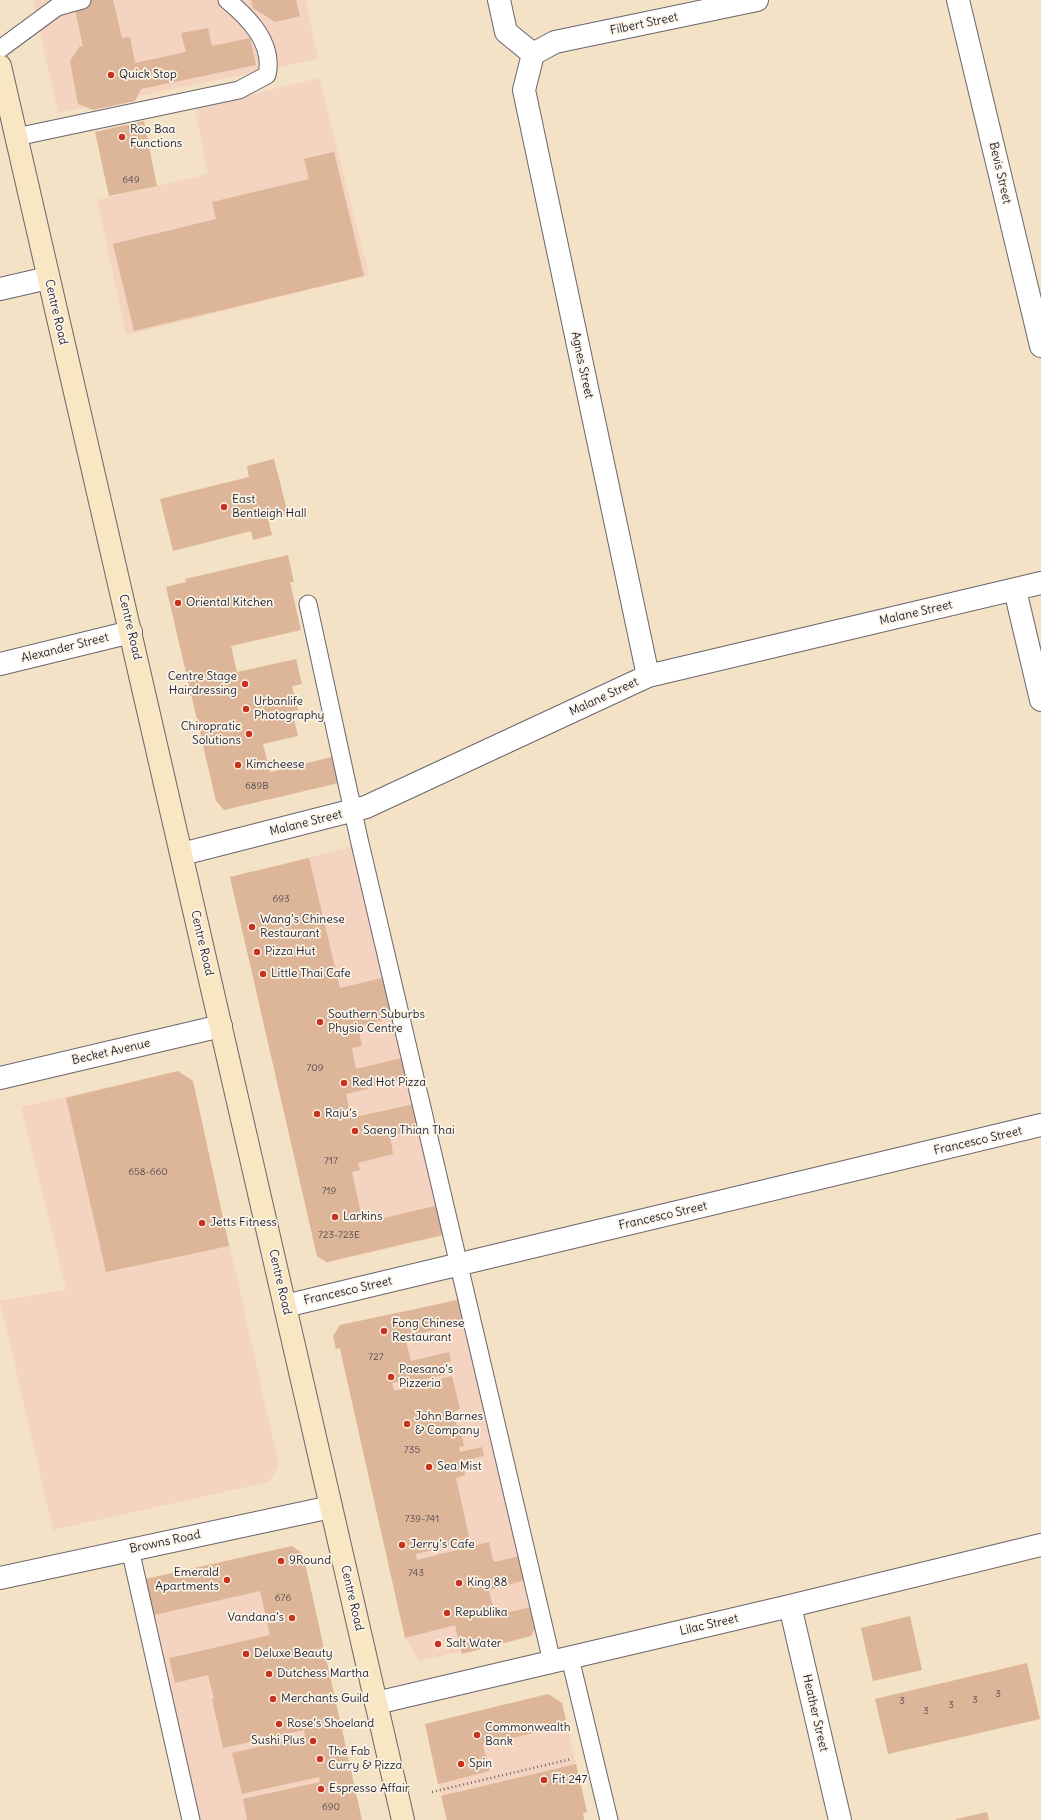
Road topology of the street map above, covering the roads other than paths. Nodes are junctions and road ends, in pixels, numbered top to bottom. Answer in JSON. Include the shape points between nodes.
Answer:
{"nodes":[{"id":1,"x":82,"y":0,"type":"edge"},
{"id":2,"x":228,"y":0,"type":"edge"},
{"id":3,"x":499,"y":0,"type":"edge"},
{"id":4,"x":757,"y":0,"type":"edge"},
{"id":5,"x":958,"y":0,"type":"edge"},
{"id":6,"x":0,"y":49,"type":"edge"},
{"id":7,"x":533,"y":54,"type":"junction"},
{"id":8,"x":0,"y":66,"type":"edge"},
{"id":9,"x":16,"y":137,"type":"junction"},
{"id":10,"x":48,"y":278,"type":"junction"},
{"id":11,"x":0,"y":289,"type":"edge"},
{"id":12,"x":1041,"y":346,"type":"edge"},
{"id":13,"x":1041,"y":583,"type":"edge"},
{"id":14,"x":1015,"y":590,"type":"junction"},
{"id":15,"x":308,"y":604,"type":"dead end"},
{"id":16,"x":131,"y":632,"type":"junction"},
{"id":17,"x":0,"y":664,"type":"edge"},
{"id":18,"x":648,"y":676,"type":"junction"},
{"id":19,"x":1041,"y":700,"type":"edge"},
{"id":20,"x":354,"y":811,"type":"junction"},
{"id":21,"x":182,"y":854,"type":"junction"},
{"id":22,"x":221,"y":1026,"type":"junction"},
{"id":23,"x":0,"y":1078,"type":"edge"},
{"id":24,"x":1041,"y":1126,"type":"edge"},
{"id":25,"x":460,"y":1264,"type":"junction"},
{"id":26,"x":285,"y":1306,"type":"junction"},
{"id":27,"x":331,"y":1507,"type":"junction"},
{"id":28,"x":1041,"y":1544,"type":"edge"},
{"id":29,"x":130,"y":1549,"type":"junction"},
{"id":30,"x":0,"y":1578,"type":"edge"},
{"id":31,"x":790,"y":1606,"type":"junction"},
{"id":32,"x":561,"y":1660,"type":"junction"},
{"id":33,"x":376,"y":1703,"type":"junction"},
{"id":34,"x":191,"y":1820,"type":"edge"},
{"id":35,"x":403,"y":1820,"type":"edge"},
{"id":36,"x":609,"y":1820,"type":"edge"},
{"id":37,"x":840,"y":1820,"type":"edge"}],
"edges":[{"from":1,"to":6,"type":"lane","via":[[57,7]]},
{"from":2,"to":9,"type":"lane","via":[[245,15],[261,37],[268,52],[267,75],[238,90]]},
{"from":3,"to":7,"type":"street","via":[[506,32]]},
{"from":4,"to":7,"type":"street","name":"Filbert Street","via":[[555,42]]},
{"from":5,"to":12,"type":"street","name":"Bevis Street"},
{"from":7,"to":18,"type":"street","name":"Agnes Street","via":[[524,90]]},
{"from":8,"to":9,"type":"main road","name":"Centre Road"},
{"from":9,"to":10,"type":"main road","name":"Centre Road"},
{"from":10,"to":11,"type":"street"},
{"from":10,"to":16,"type":"main road","name":"Centre Road"},
{"from":13,"to":14,"type":"street","name":"Malane Street"},
{"from":14,"to":18,"type":"street","name":"Malane Street"},
{"from":14,"to":19,"type":"street"},
{"from":15,"to":20,"type":"lane"},
{"from":16,"to":17,"type":"street","name":"Alexander Street"},
{"from":16,"to":21,"type":"main road","name":"Centre Road"},
{"from":18,"to":20,"type":"street","name":"Malane Street"},
{"from":20,"to":21,"type":"street","name":"Malane Street"},
{"from":20,"to":25,"type":"lane"},
{"from":21,"to":22,"type":"main road","name":"Centre Road"},
{"from":22,"to":23,"type":"street","name":"Becket Avenue"},
{"from":22,"to":26,"type":"main road","name":"Centre Road"},
{"from":24,"to":25,"type":"street","name":"Francesco Street"},
{"from":25,"to":26,"type":"street","name":"Francesco Street"},
{"from":25,"to":32,"type":"lane"},
{"from":26,"to":27,"type":"main road","name":"Centre Road"},
{"from":27,"to":29,"type":"street","name":"Browns Road"},
{"from":27,"to":33,"type":"main road","name":"Centre Road"},
{"from":28,"to":31,"type":"street","name":"Lilac Street"},
{"from":29,"to":30,"type":"street","name":"Browns Road"},
{"from":29,"to":34,"type":"lane"},
{"from":31,"to":32,"type":"street","name":"Lilac Street"},
{"from":31,"to":37,"type":"street","name":"Heather Street"},
{"from":32,"to":33,"type":"street","name":"Lilac Street"},
{"from":32,"to":36,"type":"lane","via":[[593,1754]]},
{"from":33,"to":35,"type":"main road","name":"Centre Road"}]}
